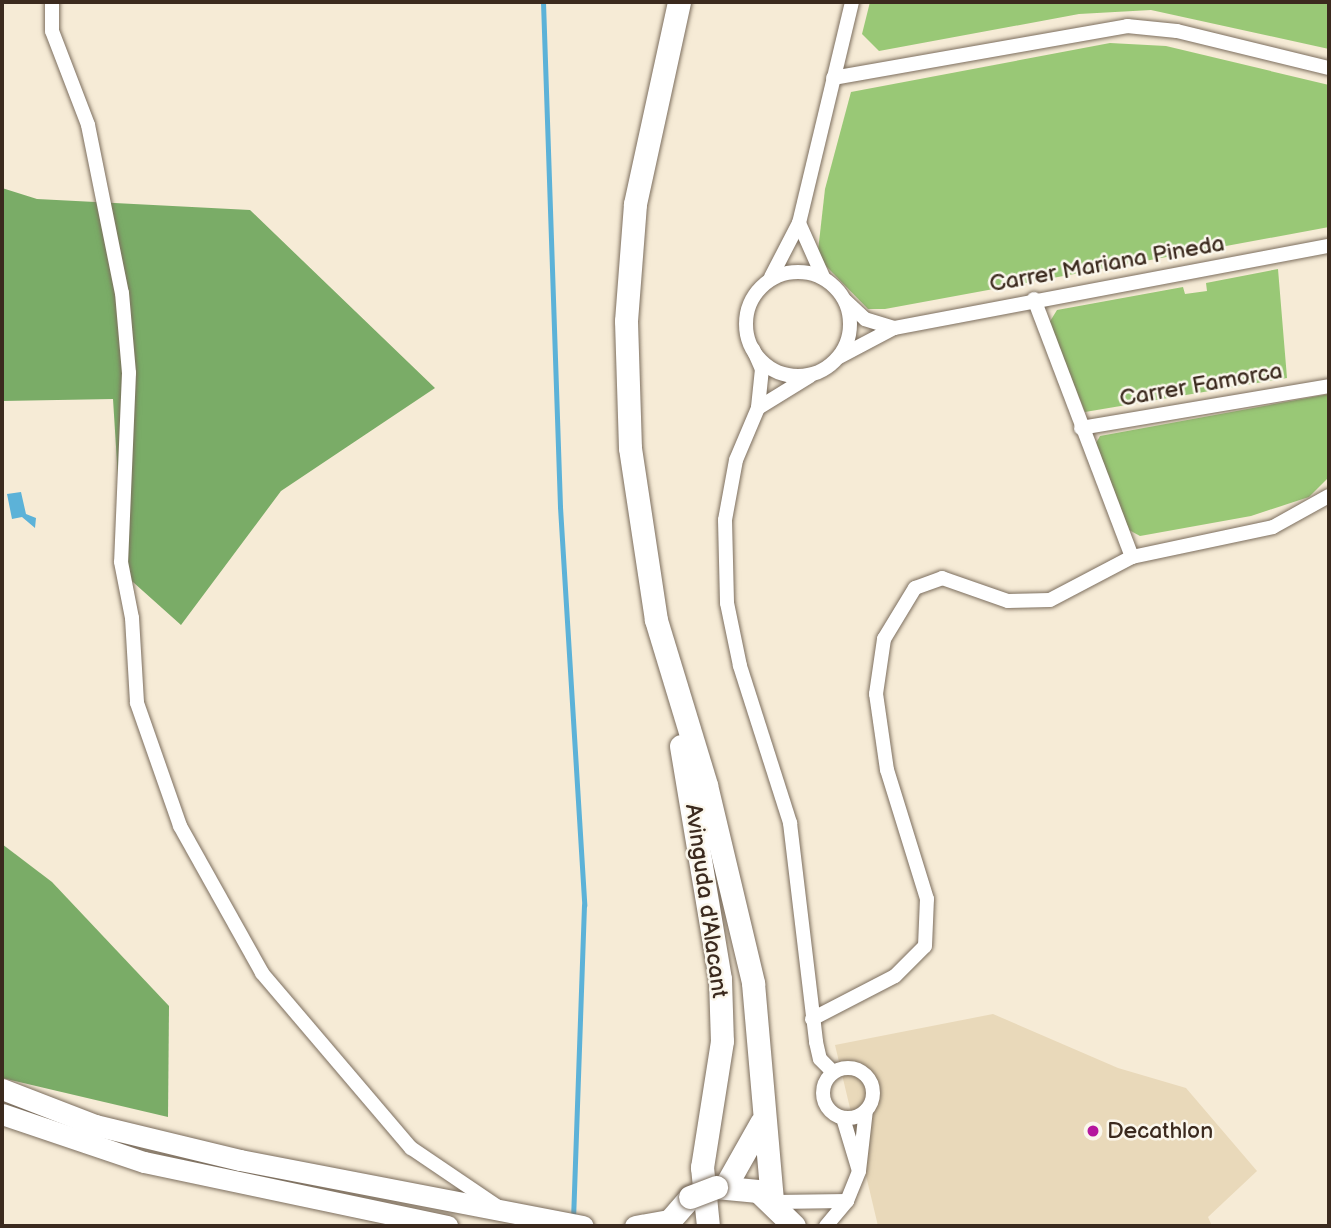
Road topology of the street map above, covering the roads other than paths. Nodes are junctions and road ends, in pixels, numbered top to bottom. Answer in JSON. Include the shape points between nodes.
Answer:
{"nodes":[{"id":1,"x":52,"y":2,"type":"edge"},
{"id":2,"x":679,"y":2,"type":"edge"},
{"id":3,"x":852,"y":2,"type":"edge"},
{"id":4,"x":1329,"y":68,"type":"edge"},
{"id":5,"x":833,"y":78,"type":"junction"},
{"id":6,"x":799,"y":223,"type":"junction"},
{"id":7,"x":1329,"y":246,"type":"edge"},
{"id":8,"x":827,"y":281,"type":"junction"},
{"id":9,"x":764,"y":285,"type":"junction"},
{"id":10,"x":842,"y":297,"type":"junction"},
{"id":11,"x":1034,"y":299,"type":"junction"},
{"id":12,"x":894,"y":328,"type":"junction"},
{"id":13,"x":753,"y":349,"type":"junction"},
{"id":14,"x":833,"y":362,"type":"junction"},
{"id":15,"x":813,"y":374,"type":"junction"},
{"id":16,"x":1329,"y":386,"type":"edge"},
{"id":17,"x":758,"y":408,"type":"junction"},
{"id":18,"x":1081,"y":428,"type":"junction"},
{"id":19,"x":1329,"y":496,"type":"edge"},
{"id":20,"x":1132,"y":557,"type":"junction"},
{"id":21,"x":656,"y":620,"type":"junction"},
{"id":22,"x":812,"y":1019,"type":"junction"},
{"id":23,"x":833,"y":1072,"type":"junction"},
{"id":24,"x":2,"y":1089,"type":"edge"},
{"id":25,"x":866,"y":1110,"type":"junction"},
{"id":26,"x":2,"y":1115,"type":"edge"},
{"id":27,"x":844,"y":1118,"type":"junction"},
{"id":28,"x":761,"y":1123,"type":"junction"},
{"id":29,"x":859,"y":1171,"type":"junction"},
{"id":30,"x":721,"y":1186,"type":"junction"},
{"id":31,"x":773,"y":1200,"type":"junction"},
{"id":32,"x":846,"y":1201,"type":"junction"},
{"id":33,"x":505,"y":1212,"type":"junction"},
{"id":34,"x":666,"y":1223,"type":"edge"},
{"id":35,"x":447,"y":1226,"type":"edge"},
{"id":36,"x":583,"y":1226,"type":"edge"},
{"id":37,"x":635,"y":1226,"type":"edge"},
{"id":38,"x":708,"y":1226,"type":"edge"},
{"id":39,"x":794,"y":1226,"type":"edge"},
{"id":40,"x":826,"y":1226,"type":"edge"}],
"edges":[{"from":1,"to":33,"type":"street","via":[[52,31],[88,125],[122,293],[129,373],[121,562],[132,618],[136,703],[180,826],[262,973],[411,1148]]},
{"from":2,"to":21,"type":"main road","via":[[642,151],[626,321],[630,448]]},
{"from":3,"to":5,"type":"street"},
{"from":4,"to":5,"type":"street","via":[[1177,31],[1127,26]]},
{"from":5,"to":6,"type":"street"},
{"from":6,"to":8,"type":"street","via":[[814,267]]},
{"from":6,"to":9,"type":"street"},
{"from":7,"to":11,"type":"street","name":"Carrer Mariana Pineda"},
{"from":8,"to":9,"type":"street","via":[[785,273]]},
{"from":8,"to":10,"type":"street"},
{"from":9,"to":13,"type":"street","via":[[748,307]]},
{"from":10,"to":12,"type":"street","via":[[865,319]]},
{"from":10,"to":14,"type":"street","via":[[849,337]]},
{"from":11,"to":12,"type":"street","name":"Carrer Mariana Pineda"},
{"from":11,"to":18,"type":"street"},
{"from":12,"to":14,"type":"street"},
{"from":13,"to":15,"type":"street","via":[[772,369]]},
{"from":13,"to":17,"type":"street","via":[[762,369]]},
{"from":14,"to":15,"type":"street"},
{"from":15,"to":17,"type":"street"},
{"from":16,"to":18,"type":"street","name":"Carrer Famorca"},
{"from":17,"to":22,"type":"street","via":[[729,488],[725,574],[740,666],[795,847]]},
{"from":18,"to":20,"type":"street"},
{"from":19,"to":20,"type":"street","via":[[1273,527]]},
{"from":20,"to":22,"type":"street","via":[[1068,595],[1030,603],[934,580],[915,588],[894,617],[877,665],[877,719],[920,866],[927,935],[913,962],[895,976]]},
{"from":21,"to":28,"type":"main road","via":[[706,785],[753,983]]},
{"from":21,"to":38,"type":"main road","name":"Avinguda d'Alacant","via":[[720,979],[722,1041],[702,1167]]},
{"from":22,"to":23,"type":"street","via":[[820,1059]]},
{"from":23,"to":25,"type":"street","via":[[849,1068],[864,1074],[872,1087]]},
{"from":23,"to":27,"type":"street","via":[[823,1086],[824,1103]]},
{"from":24,"to":33,"type":"main road","via":[[96,1125]]},
{"from":25,"to":27,"type":"street"},
{"from":25,"to":29,"type":"street"},
{"from":26,"to":35,"type":"main road","via":[[144,1163]]},
{"from":27,"to":29,"type":"street"},
{"from":28,"to":30,"type":"main road"},
{"from":28,"to":31,"type":"main road"},
{"from":29,"to":32,"type":"street"},
{"from":30,"to":31,"type":"main road"},
{"from":30,"to":34,"type":"main road","bridge":true,"via":[[690,1197]]},
{"from":31,"to":32,"type":"street"},
{"from":31,"to":39,"type":"main road"},
{"from":32,"to":40,"type":"street"},
{"from":33,"to":36,"type":"main road"},
{"from":34,"to":37,"type":"main road"}]}
